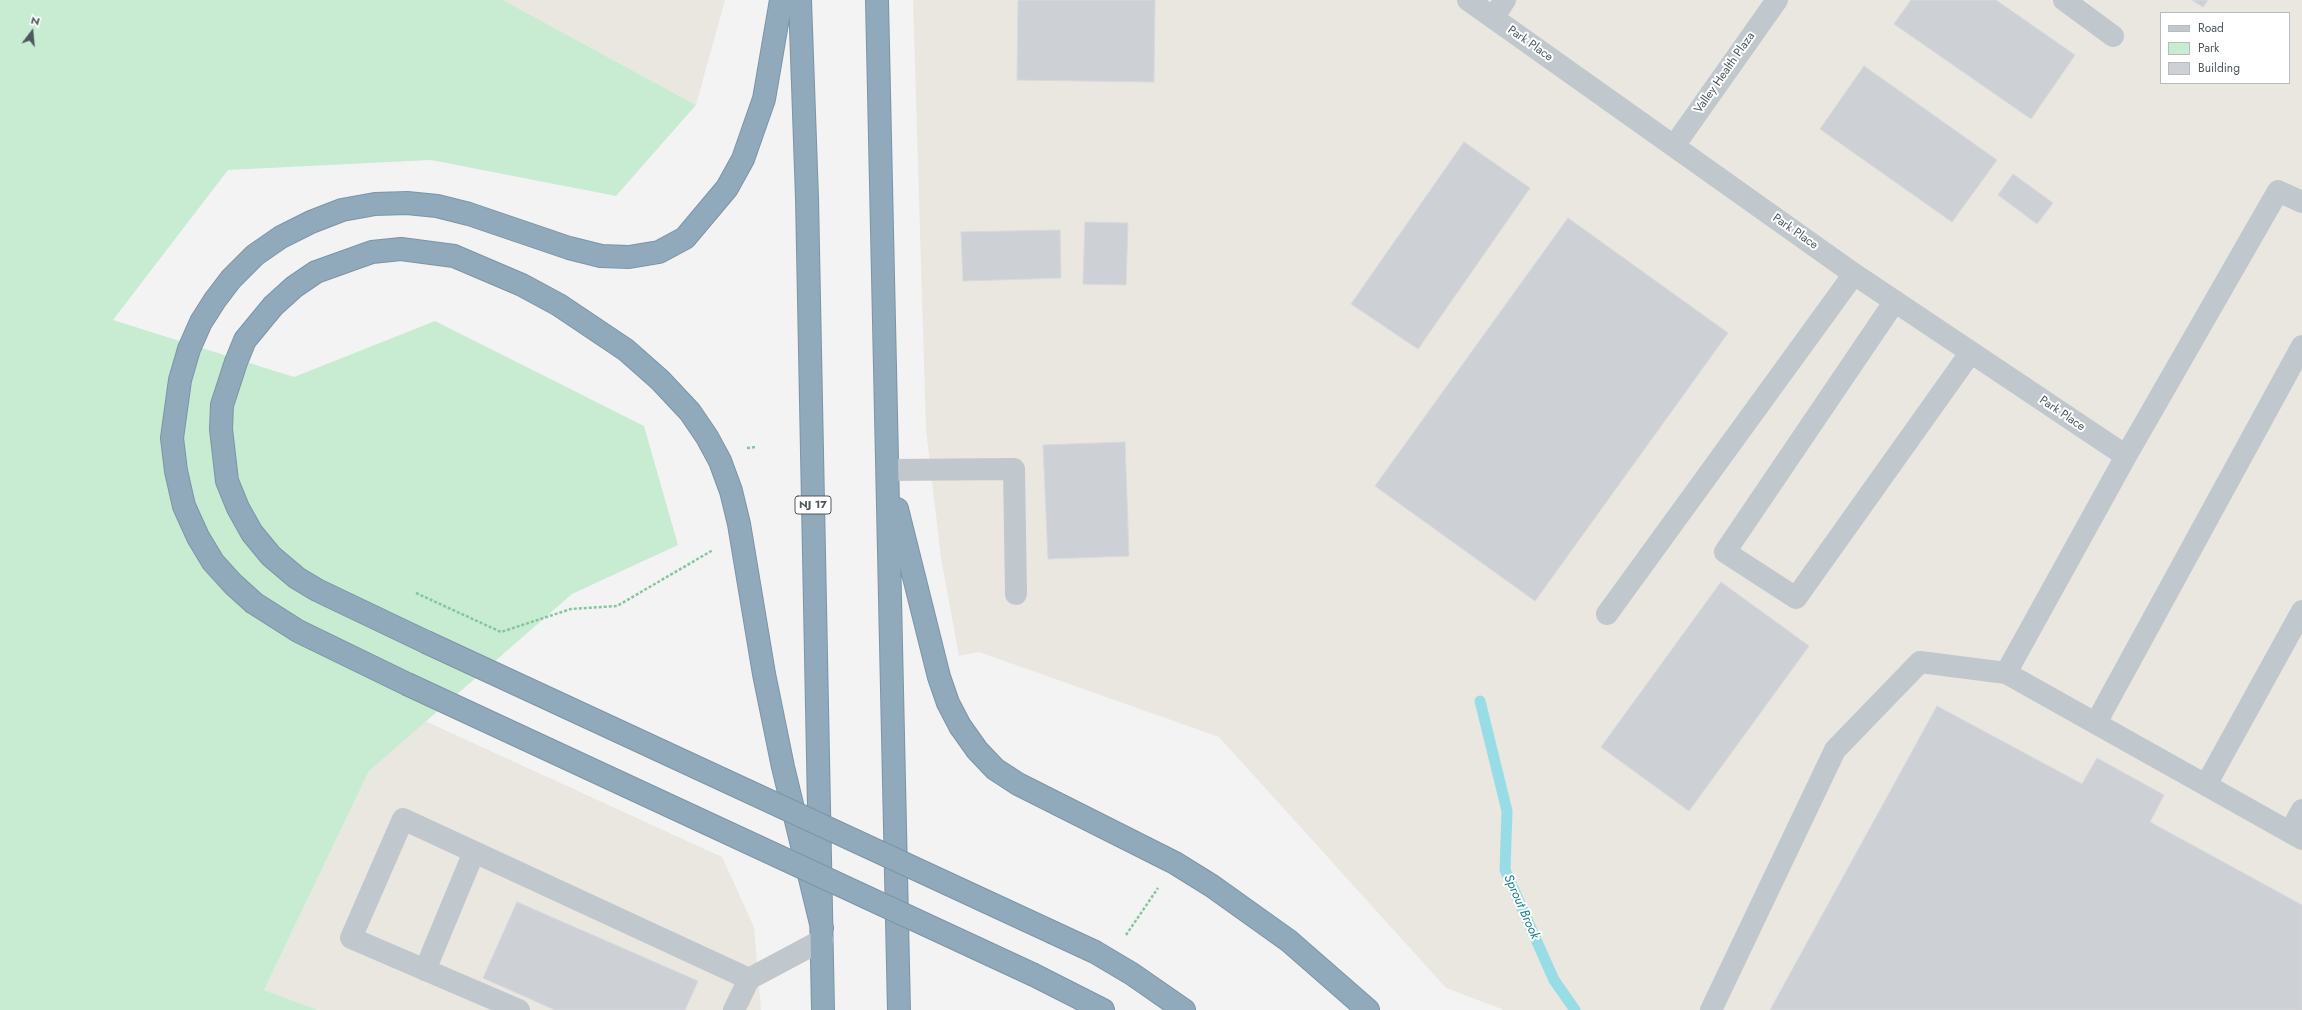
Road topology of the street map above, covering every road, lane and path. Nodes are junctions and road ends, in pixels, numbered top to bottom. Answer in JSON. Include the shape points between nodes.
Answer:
{"nodes":[{"id":1,"x":781,"y":0,"type":"edge"},
{"id":2,"x":800,"y":0,"type":"edge"},
{"id":3,"x":877,"y":0,"type":"edge"},
{"id":4,"x":1468,"y":0,"type":"edge"},
{"id":5,"x":1505,"y":0,"type":"edge"},
{"id":6,"x":1777,"y":0,"type":"edge"},
{"id":7,"x":2064,"y":0,"type":"edge"},
{"id":8,"x":1493,"y":18,"type":"junction"},
{"id":9,"x":2113,"y":36,"type":"dead end"},
{"id":10,"x":1674,"y":146,"type":"junction"},
{"id":11,"x":2302,"y":202,"type":"edge"},
{"id":12,"x":1854,"y":274,"type":"junction"},
{"id":13,"x":1895,"y":301,"type":"junction"},
{"id":14,"x":2302,"y":346,"type":"edge"},
{"id":15,"x":1971,"y":352,"type":"junction"},
{"id":16,"x":2126,"y":456,"type":"junction"},
{"id":17,"x":888,"y":470,"type":"junction"},
{"id":18,"x":717,"y":548,"type":"dead end"},
{"id":19,"x":416,"y":593,"type":"dead end"},
{"id":20,"x":1016,"y":594,"type":"dead end"},
{"id":21,"x":2302,"y":611,"type":"edge"},
{"id":22,"x":1607,"y":614,"type":"dead end"},
{"id":23,"x":2006,"y":673,"type":"junction"},
{"id":24,"x":2096,"y":723,"type":"junction"},
{"id":25,"x":2206,"y":785,"type":"junction"},
{"id":26,"x":2302,"y":810,"type":"edge"},
{"id":27,"x":2296,"y":836,"type":"edge"},
{"id":28,"x":474,"y":852,"type":"junction"},
{"id":29,"x":1163,"y":881,"type":"dead end"},
{"id":30,"x":822,"y":934,"type":"junction"},
{"id":31,"x":1122,"y":940,"type":"dead end"},
{"id":32,"x":425,"y":970,"type":"junction"},
{"id":33,"x":749,"y":979,"type":"junction"},
{"id":34,"x":519,"y":1010,"type":"edge"},
{"id":35,"x":734,"y":1010,"type":"edge"},
{"id":36,"x":823,"y":1010,"type":"edge"},
{"id":37,"x":899,"y":1010,"type":"edge"},
{"id":38,"x":1103,"y":1010,"type":"edge"},
{"id":39,"x":1184,"y":1010,"type":"edge"},
{"id":40,"x":1368,"y":1010,"type":"edge"},
{"id":41,"x":1711,"y":1010,"type":"edge"}],
"edges":[{"from":1,"to":38,"type":"highway","bridge":true,"via":[[764,99],[743,159],[727,188],[685,238],[659,252],[629,257],[601,256],[569,248],[470,214],[437,206],[407,203],[375,204],[342,210],[281,237],[255,255],[215,300],[201,322],[189,349],[180,380],[172,438],[183,499],[198,537],[213,562],[254,603],[298,631],[406,684],[1034,975]]},
{"from":2,"to":30,"type":"highway","number":"NJ 17","via":[[807,206]]},
{"from":3,"to":17,"type":"highway"},
{"from":4,"to":8,"type":"street","name":"Park Place"},
{"from":5,"to":8,"type":"street"},
{"from":6,"to":10,"type":"street","name":"Valley Health Plaza"},
{"from":7,"to":9,"type":"street"},
{"from":8,"to":10,"type":"street","name":"Park Place"},
{"from":10,"to":12,"type":"street","name":"Park Place"},
{"from":11,"to":16,"type":"street","via":[[2278,191]]},
{"from":12,"to":13,"type":"street","name":"Park Place"},
{"from":12,"to":22,"type":"street"},
{"from":13,"to":15,"type":"street","name":"Park Place"},
{"from":13,"to":15,"type":"street","via":[[1725,552],[1796,598]]},
{"from":14,"to":24,"type":"street"},
{"from":15,"to":16,"type":"street","name":"Park Place"},
{"from":16,"to":23,"type":"street"},
{"from":17,"to":20,"type":"street","via":[[1014,469]]},
{"from":17,"to":37,"type":"highway"},
{"from":17,"to":40,"type":"highway","via":[[939,677],[948,703],[977,750],[995,768],[1023,787],[1175,863],[1212,886],[1289,941]]},
{"from":18,"to":19,"type":"path","via":[[617,606],[571,609],[501,632]]},
{"from":21,"to":25,"type":"street"},
{"from":23,"to":24,"type":"street"},
{"from":23,"to":41,"type":"street","via":[[1920,662],[1835,750]]},
{"from":24,"to":25,"type":"street"},
{"from":25,"to":27,"type":"street"},
{"from":26,"to":27,"type":"street"},
{"from":28,"to":32,"type":"street"},
{"from":28,"to":32,"type":"street","via":[[403,819],[351,938]]},
{"from":28,"to":33,"type":"street"},
{"from":29,"to":31,"type":"path"},
{"from":30,"to":33,"type":"street"},
{"from":30,"to":36,"type":"highway","number":"NJ 17"},
{"from":30,"to":39,"type":"highway","bridge":true,"via":[[778,744],[731,491],[720,461],[690,412],[648,370],[615,342],[559,305],[522,285],[454,256],[401,249],[372,252],[316,272],[294,287],[273,306],[245,340],[222,405],[221,429],[227,480],[238,508],[252,533],[271,556],[297,578],[426,642],[1054,932],[1101,955]]},
{"from":32,"to":34,"type":"street"},
{"from":33,"to":35,"type":"street"}]}
